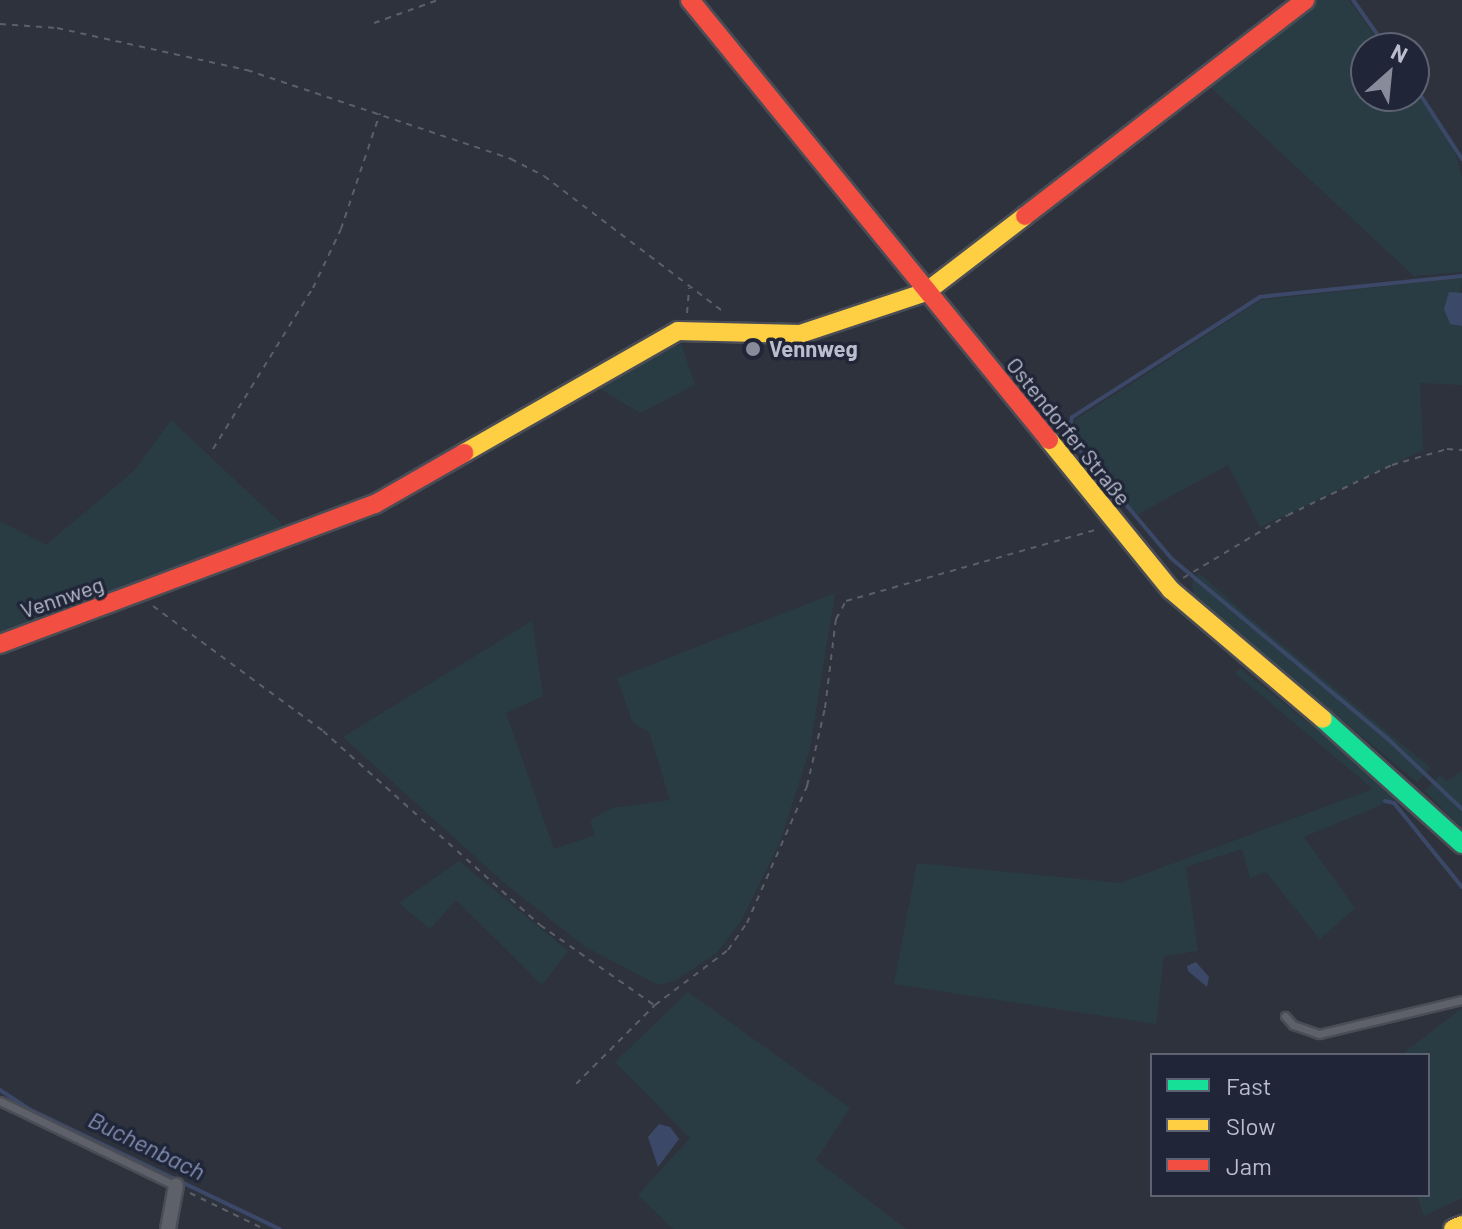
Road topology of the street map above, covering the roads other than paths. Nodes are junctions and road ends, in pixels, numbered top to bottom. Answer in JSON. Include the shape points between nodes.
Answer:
{"nodes":[{"id":1,"x":690,"y":0,"type":"edge"},
{"id":2,"x":1305,"y":0,"type":"edge"},
{"id":3,"x":926,"y":292,"type":"junction"},
{"id":4,"x":0,"y":644,"type":"edge"},
{"id":5,"x":1462,"y":844,"type":"edge"},
{"id":6,"x":1462,"y":1000,"type":"edge"},
{"id":7,"x":1285,"y":1016,"type":"dead end"},
{"id":8,"x":0,"y":1101,"type":"edge"},
{"id":9,"x":176,"y":1186,"type":"joint"},
{"id":10,"x":1462,"y":1225,"type":"edge"},
{"id":11,"x":168,"y":1229,"type":"edge"},
{"id":12,"x":1453,"y":1229,"type":"edge"}],
"edges":[{"from":1,"to":3,"type":"street","name":"Ostendorfer Straße"},
{"from":2,"to":3,"type":"street"},
{"from":3,"to":4,"type":"street","name":"Vennweg","via":[[800,334],[678,331],[375,504]]},
{"from":3,"to":5,"type":"street","name":"Ostendorfer Straße","via":[[1171,590],[1411,793]]},
{"from":6,"to":7,"type":"lane","via":[[1319,1034],[1293,1025]]},
{"from":8,"to":9,"type":"lane"},
{"from":9,"to":11,"type":"street"},
{"from":10,"to":12,"type":"street"}]}
